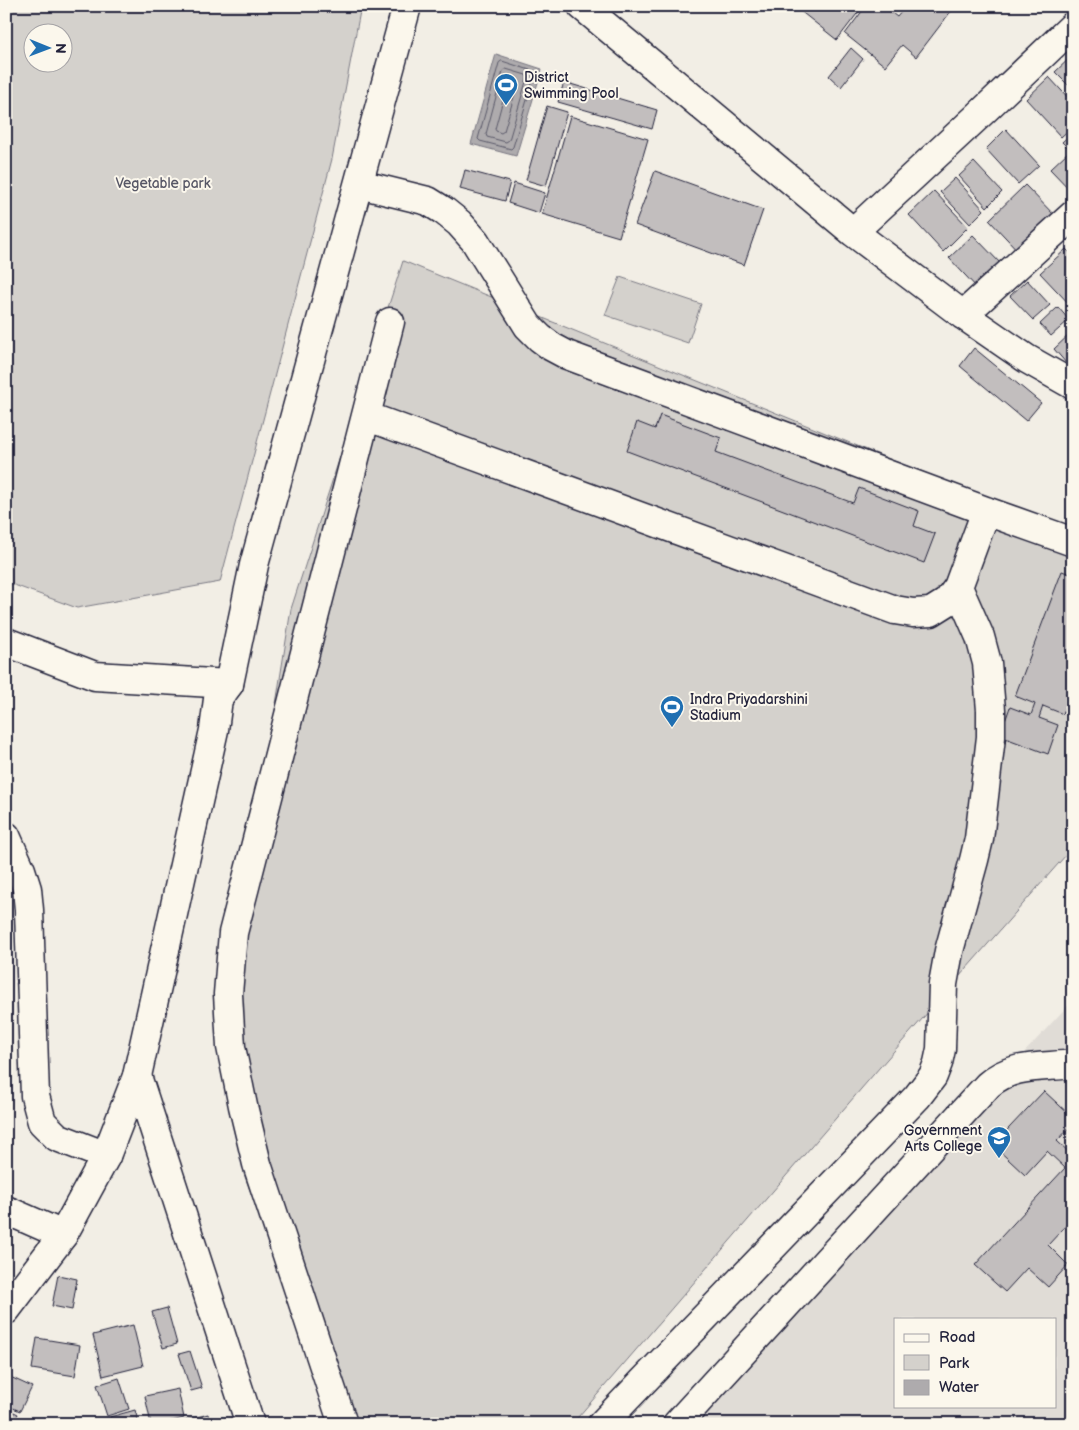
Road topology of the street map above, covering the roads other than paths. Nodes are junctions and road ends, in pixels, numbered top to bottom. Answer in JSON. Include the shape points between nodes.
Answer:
{"nodes":[{"id":1,"x":407,"y":6,"type":"edge"},
{"id":2,"x":582,"y":6,"type":"edge"},
{"id":3,"x":1073,"y":26,"type":"edge"},
{"id":4,"x":359,"y":184,"type":"junction"},
{"id":5,"x":1073,"y":215,"type":"edge"},
{"id":6,"x":853,"y":232,"type":"junction"},
{"id":7,"x":963,"y":315,"type":"junction"},
{"id":8,"x":390,"y":322,"type":"dead end"},
{"id":9,"x":1073,"y":384,"type":"edge"},
{"id":10,"x":366,"y":416,"type":"junction"},
{"id":11,"x":986,"y":511,"type":"junction"},
{"id":12,"x":1073,"y":542,"type":"edge"},
{"id":13,"x":958,"y":587,"type":"junction"},
{"id":14,"x":6,"y":642,"type":"edge"},
{"id":15,"x":229,"y":684,"type":"junction"},
{"id":16,"x":6,"y":836,"type":"edge"},
{"id":17,"x":1073,"y":1064,"type":"edge"},
{"id":18,"x":137,"y":1076,"type":"junction"},
{"id":19,"x":106,"y":1156,"type":"junction"},
{"id":20,"x":6,"y":1210,"type":"edge"},
{"id":21,"x":63,"y":1235,"type":"junction"},
{"id":22,"x":6,"y":1310,"type":"edge"},
{"id":23,"x":250,"y":1424,"type":"edge"},
{"id":24,"x":343,"y":1424,"type":"edge"},
{"id":25,"x":602,"y":1424,"type":"edge"},
{"id":26,"x":677,"y":1424,"type":"edge"}],
"edges":[{"from":1,"to":4,"type":"street"},
{"from":2,"to":6,"type":"street"},
{"from":3,"to":6,"type":"street"},
{"from":4,"to":11,"type":"street","via":[[428,201],[459,223],[475,241],[528,326],[552,347]]},
{"from":4,"to":15,"type":"street","via":[[254,565]]},
{"from":5,"to":7,"type":"street"},
{"from":6,"to":7,"type":"street"},
{"from":7,"to":9,"type":"street","via":[[1027,360]]},
{"from":8,"to":10,"type":"street"},
{"from":10,"to":13,"type":"street","via":[[895,610],[931,612],[947,602]]},
{"from":10,"to":24,"type":"street","via":[[233,933],[228,994],[231,1047],[257,1164]]},
{"from":11,"to":12,"type":"street"},
{"from":11,"to":13,"type":"street"},
{"from":13,"to":25,"type":"street","via":[[980,637],[987,663],[990,737],[979,840],[949,951],[943,984],[941,1049],[933,1076],[917,1097]]},
{"from":14,"to":15,"type":"street","via":[[95,676]]},
{"from":15,"to":18,"type":"street","via":[[218,699],[214,730]]},
{"from":16,"to":19,"type":"street","via":[[21,870],[29,910],[35,1096],[42,1122],[57,1137]]},
{"from":17,"to":26,"type":"street","via":[[1021,1068],[1005,1073],[988,1085]]},
{"from":18,"to":19,"type":"street"},
{"from":18,"to":23,"type":"street"},
{"from":19,"to":21,"type":"street"},
{"from":20,"to":21,"type":"street"},
{"from":21,"to":22,"type":"street"}]}
